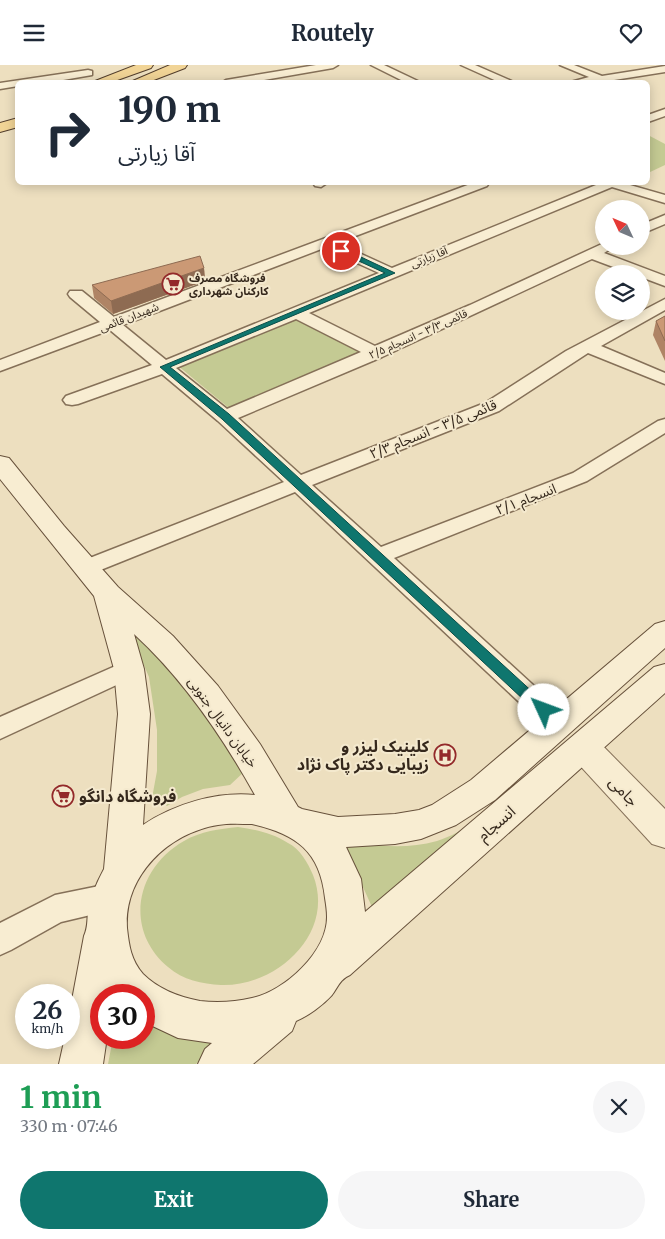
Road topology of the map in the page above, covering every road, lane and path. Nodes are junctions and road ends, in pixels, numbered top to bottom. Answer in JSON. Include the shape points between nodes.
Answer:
{"nodes":[{"id":1,"x":147,"y":65,"type":"edge"},
{"id":2,"x":181,"y":65,"type":"edge"},
{"id":3,"x":333,"y":65,"type":"edge"},
{"id":4,"x":376,"y":65,"type":"edge"},
{"id":5,"x":466,"y":65,"type":"edge"},
{"id":6,"x":565,"y":65,"type":"edge"},
{"id":7,"x":654,"y":65,"type":"edge"},
{"id":8,"x":665,"y":69,"type":"edge"},
{"id":9,"x":290,"y":72,"type":"junction"},
{"id":10,"x":92,"y":78,"type":"edge"},
{"id":11,"x":302,"y":79,"type":"dead end"},
{"id":12,"x":64,"y":80,"type":"edge"},
{"id":13,"x":142,"y":80,"type":"edge"},
{"id":14,"x":243,"y":80,"type":"edge"},
{"id":15,"x":410,"y":80,"type":"edge"},
{"id":16,"x":504,"y":80,"type":"edge"},
{"id":17,"x":605,"y":80,"type":"edge"},
{"id":18,"x":15,"y":84,"type":"edge"},
{"id":19,"x":0,"y":86,"type":"edge"},
{"id":20,"x":15,"y":110,"type":"edge"},
{"id":21,"x":665,"y":112,"type":"edge"},
{"id":22,"x":0,"y":115,"type":"edge"},
{"id":23,"x":650,"y":118,"type":"edge"},
{"id":24,"x":15,"y":123,"type":"edge"},
{"id":25,"x":0,"y":129,"type":"edge"},
{"id":26,"x":478,"y":185,"type":"edge"},
{"id":27,"x":606,"y":185,"type":"edge"},
{"id":28,"x":618,"y":185,"type":"edge"},
{"id":29,"x":665,"y":199,"type":"edge"},
{"id":30,"x":665,"y":219,"type":"edge"},
{"id":31,"x":650,"y":226,"type":"edge"},
{"id":32,"x":324,"y":243,"type":"junction"},
{"id":33,"x":595,"y":252,"type":"edge"},
{"id":34,"x":592,"y":254,"type":"junction"},
{"id":35,"x":392,"y":273,"type":"junction"},
{"id":36,"x":665,"y":281,"type":"edge"},
{"id":37,"x":76,"y":294,"type":"dead end"},
{"id":38,"x":665,"y":304,"type":"edge"},
{"id":39,"x":297,"y":313,"type":"junction"},
{"id":40,"x":110,"y":324,"type":"junction"},
{"id":41,"x":588,"y":347,"type":"junction"},
{"id":42,"x":376,"y":353,"type":"junction"},
{"id":43,"x":0,"y":366,"type":"edge"},
{"id":44,"x":164,"y":367,"type":"junction"},
{"id":45,"x":665,"y":379,"type":"edge"},
{"id":46,"x":72,"y":400,"type":"dead end"},
{"id":47,"x":225,"y":417,"type":"junction"},
{"id":48,"x":665,"y":425,"type":"edge"},
{"id":49,"x":0,"y":463,"type":"edge"},
{"id":50,"x":298,"y":483,"type":"junction"},
{"id":51,"x":378,"y":556,"type":"junction"},
{"id":52,"x":85,"y":567,"type":"junction"},
{"id":53,"x":108,"y":594,"type":"junction"},
{"id":54,"x":665,"y":631,"type":"edge"},
{"id":55,"x":128,"y":669,"type":"junction"},
{"id":56,"x":665,"y":675,"type":"edge"},
{"id":57,"x":558,"y":723,"type":"junction"},
{"id":58,"x":0,"y":729,"type":"edge"},
{"id":59,"x":584,"y":748,"type":"junction"},
{"id":60,"x":289,"y":820,"type":"junction"},
{"id":61,"x":665,"y":833,"type":"edge"},
{"id":62,"x":112,"y":899,"type":"junction"},
{"id":63,"x":0,"y":940,"type":"edge"},
{"id":64,"x":316,"y":981,"type":"junction"},
{"id":65,"x":126,"y":984,"type":"edge"},
{"id":66,"x":155,"y":1009,"type":"edge"},
{"id":67,"x":81,"y":1064,"type":"edge"},
{"id":68,"x":220,"y":1064,"type":"edge"}],
"edges":[{"from":1,"to":10,"type":"main road"},
{"from":2,"to":13,"type":"main road"},
{"from":3,"to":9,"type":"street"},
{"from":4,"to":15,"type":"street"},
{"from":5,"to":16,"type":"street"},
{"from":6,"to":17,"type":"street"},
{"from":7,"to":8,"type":"street"},
{"from":8,"to":17,"type":"street"},
{"from":9,"to":11,"type":"street"},
{"from":9,"to":14,"type":"street"},
{"from":10,"to":12,"type":"street"},
{"from":18,"to":19,"type":"street"},
{"from":20,"to":22,"type":"main road"},
{"from":21,"to":23,"type":"street"},
{"from":24,"to":25,"type":"main road"},
{"from":26,"to":32,"type":"street","name":"شهیدان قائمی"},
{"from":27,"to":35,"type":"street","name":"آقا زیارتی"},
{"from":28,"to":29,"type":"street"},
{"from":30,"to":31,"type":"street"},
{"from":32,"to":35,"type":"street"},
{"from":32,"to":40,"type":"street","name":"شهیدان قائمی"},
{"from":33,"to":34,"type":"street","name":"قائمی ۳/۳ - انسجام ۲/۵"},
{"from":34,"to":36,"type":"street"},
{"from":34,"to":42,"type":"street","name":"قائمی ۳/۳ - انسجام ۲/۵"},
{"from":35,"to":39,"type":"street","name":"آقا زیارتی"},
{"from":37,"to":40,"type":"street"},
{"from":38,"to":41,"type":"street","name":"قائمی ۳/۵ - انسجام ۲/۳"},
{"from":39,"to":42,"type":"street"},
{"from":39,"to":44,"type":"street","name":"آقا زیارتی"},
{"from":40,"to":43,"type":"street","name":"شهیدان قائمی"},
{"from":40,"to":44,"type":"street"},
{"from":41,"to":45,"type":"street"},
{"from":41,"to":50,"type":"street","name":"قائمی ۳/۵ - انسجام ۲/۳","via":[[492,407]]},
{"from":42,"to":47,"type":"street","name":"قائمی ۳/۳ - انسجام ۲/۵"},
{"from":44,"to":46,"type":"street","name":"آقا زیارتی"},
{"from":44,"to":47,"type":"street"},
{"from":47,"to":50,"type":"street"},
{"from":48,"to":51,"type":"street","name":"انسجام ۲/۱","via":[[580,477]]},
{"from":49,"to":52,"type":"main road","name":"خیابان دانیال جنوبی"},
{"from":50,"to":51,"type":"street"},
{"from":50,"to":52,"type":"street","name":"قائمی ۳/۵ - انسجام ۲/۳"},
{"from":51,"to":57,"type":"street"},
{"from":52,"to":53,"type":"main road","name":"خیابان دانیال جنوبی"},
{"from":53,"to":55,"type":"main road","name":"خیابان دانیال جنوبی"},
{"from":53,"to":60,"type":"main road","name":"خیابان دانیال جنوبی","via":[[162,643],[207,694]]},
{"from":54,"to":57,"type":"main road"},
{"from":55,"to":58,"type":"street"},
{"from":55,"to":62,"type":"main road","name":"خیابان دانیال جنوبی","via":[[134,714]]},
{"from":56,"to":59,"type":"main road","name":"انسجام"},
{"from":57,"to":60,"type":"main road","via":[[483,790],[444,815],[386,830],[338,832]]},
{"from":59,"to":61,"type":"main road","name":"جامی"},
{"from":59,"to":64,"type":"main road","name":"انسجام"},
{"from":60,"to":62,"type":"main road","via":[[258,810],[227,809],[196,815],[167,827],[142,845]]},
{"from":60,"to":64,"type":"main road","via":[[316,837],[337,864],[347,896],[345,932]]},
{"from":62,"to":63,"type":"street","via":[[55,909]]},
{"from":62,"to":65,"type":"main road","via":[[112,961]]},
{"from":62,"to":67,"type":"main road"},
{"from":64,"to":66,"type":"main road","via":[[272,1014],[234,1025],[194,1024]]},
{"from":64,"to":68,"type":"main road"}]}
